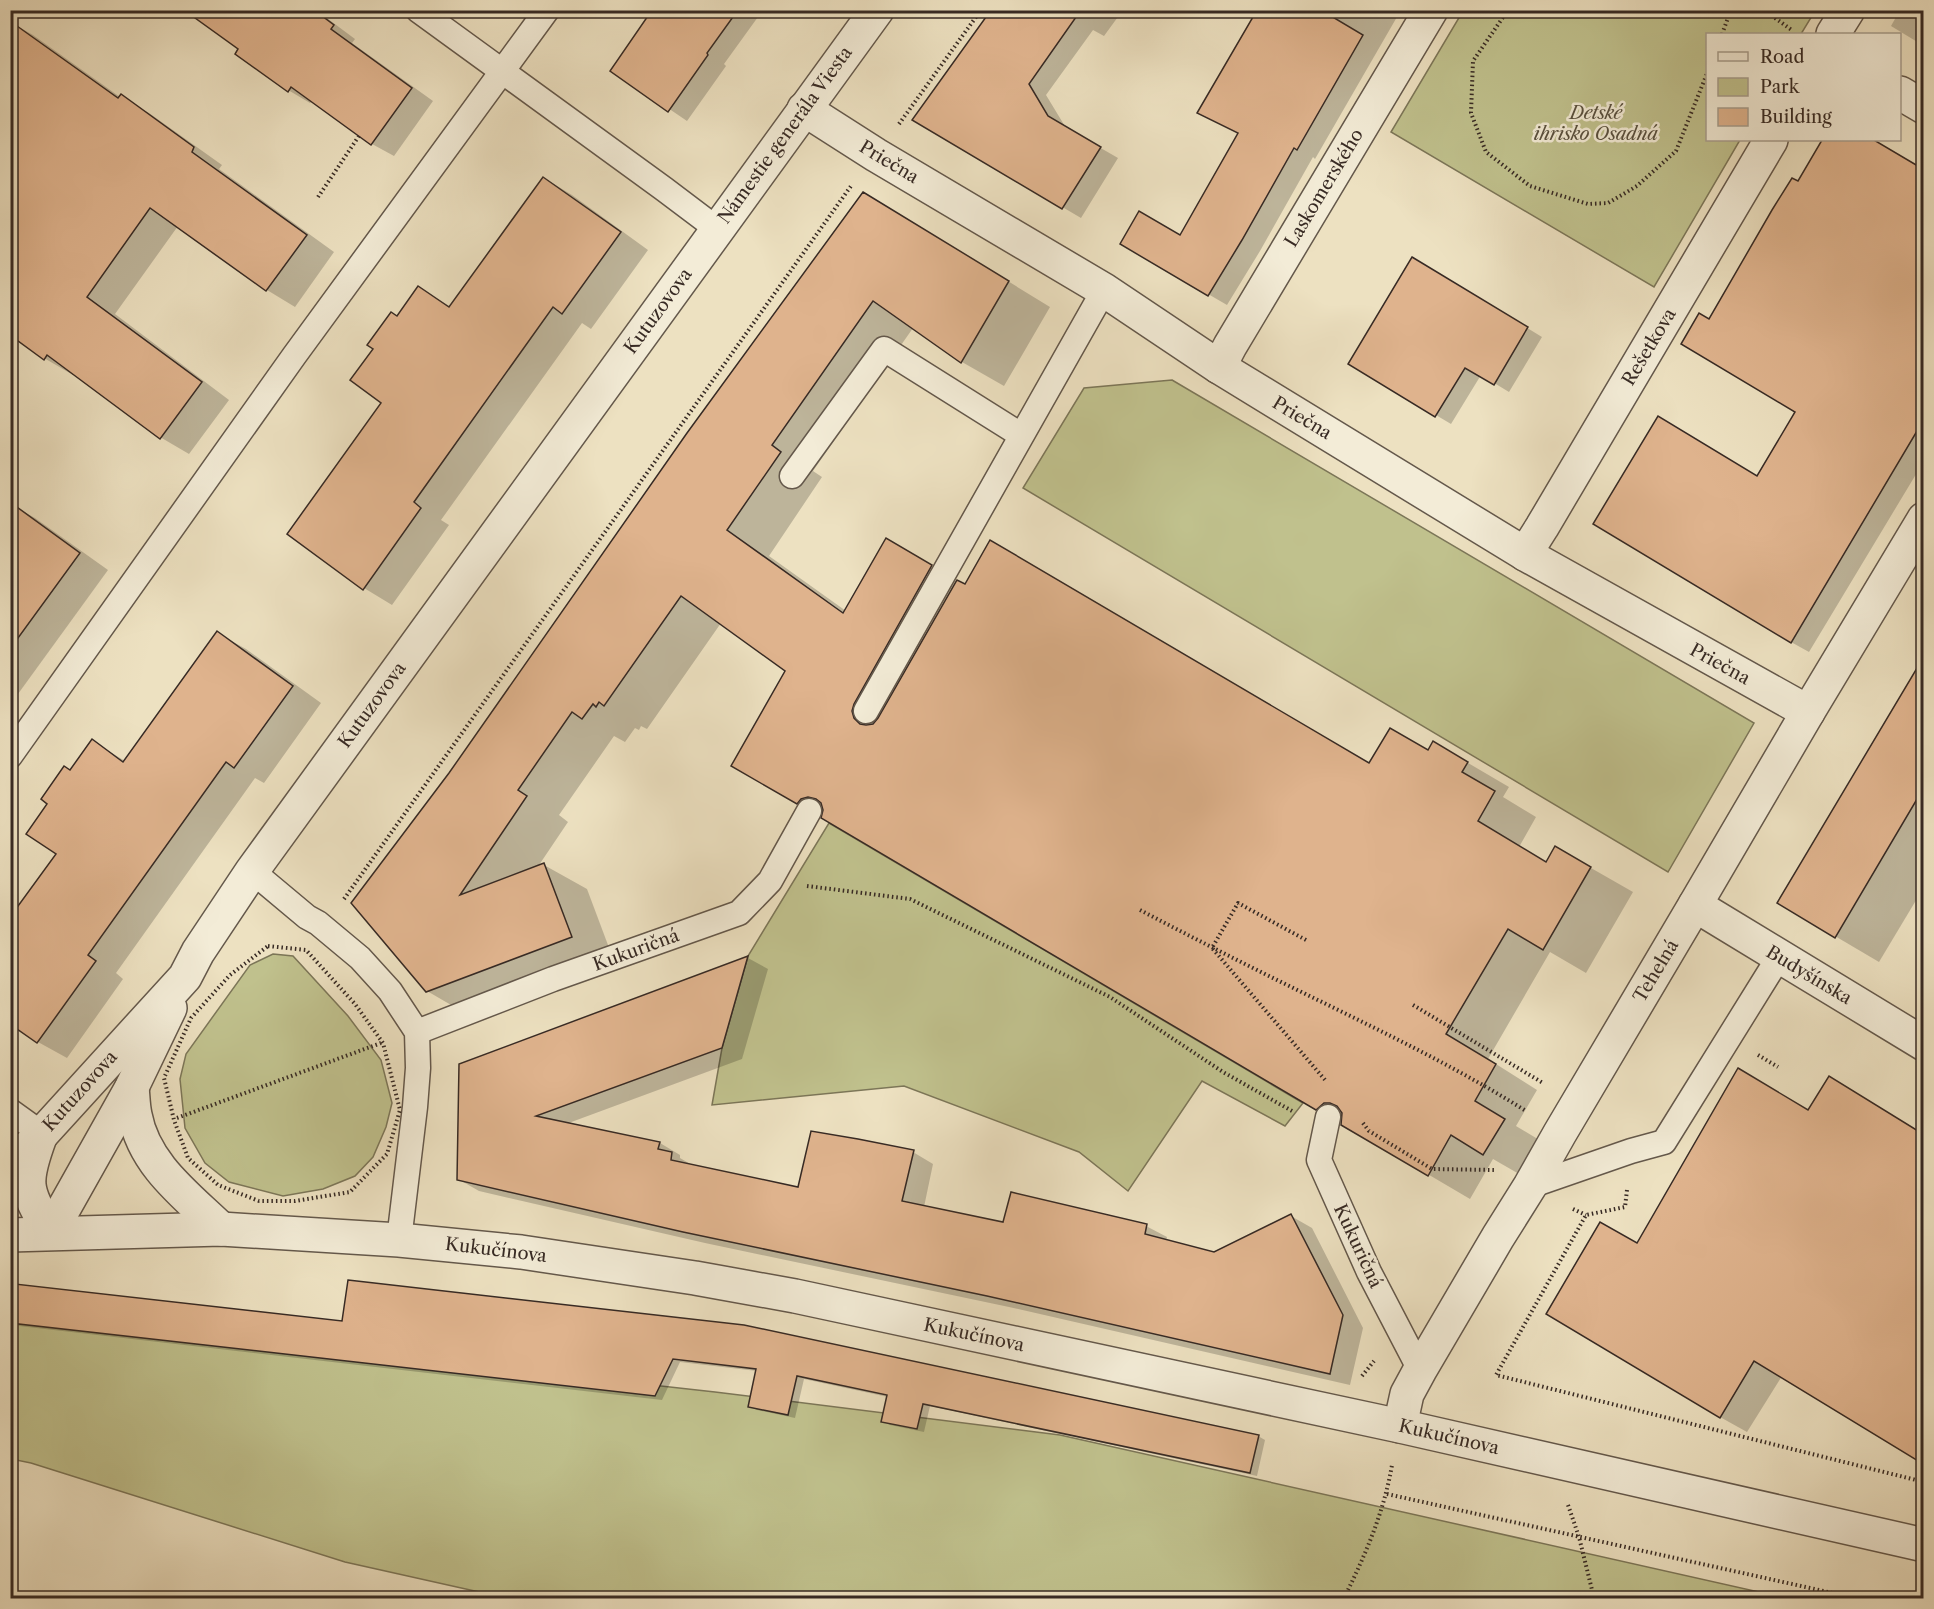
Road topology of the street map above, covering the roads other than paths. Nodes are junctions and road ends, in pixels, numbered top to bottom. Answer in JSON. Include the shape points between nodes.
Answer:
{"nodes":[{"id":1,"x":418,"y":10,"type":"edge"},
{"id":2,"x":547,"y":10,"type":"edge"},
{"id":3,"x":877,"y":10,"type":"edge"},
{"id":4,"x":1431,"y":10,"type":"edge"},
{"id":5,"x":1848,"y":10,"type":"edge"},
{"id":6,"x":1834,"y":33,"type":"edge"},
{"id":7,"x":503,"y":72,"type":"junction"},
{"id":8,"x":1901,"y":94,"type":"edge"},
{"id":9,"x":1923,"y":107,"type":"edge"},
{"id":10,"x":804,"y":109,"type":"junction"},
{"id":11,"x":1770,"y":141,"type":"edge"},
{"id":12,"x":717,"y":229,"type":"junction"},
{"id":13,"x":1104,"y":290,"type":"junction"},
{"id":14,"x":1219,"y":367,"type":"junction"},
{"id":15,"x":1022,"y":435,"type":"junction"},
{"id":16,"x":792,"y":476,"type":"dead end"},
{"id":17,"x":1923,"y":519,"type":"edge"},
{"id":18,"x":1525,"y":554,"type":"junction"},
{"id":19,"x":866,"y":711,"type":"dead end"},
{"id":20,"x":1808,"y":712,"type":"junction"},
{"id":21,"x":10,"y":756,"type":"edge"},
{"id":22,"x":809,"y":811,"type":"dead end"},
{"id":23,"x":252,"y":871,"type":"junction"},
{"id":24,"x":1695,"y":905,"type":"junction"},
{"id":25,"x":1779,"y":957,"type":"junction"},
{"id":26,"x":185,"y":977,"type":"junction"},
{"id":27,"x":417,"y":1032,"type":"junction"},
{"id":28,"x":1923,"y":1044,"type":"edge"},
{"id":29,"x":132,"y":1087,"type":"junction"},
{"id":30,"x":10,"y":1111,"type":"edge"},
{"id":31,"x":1328,"y":1117,"type":"dead end"},
{"id":32,"x":42,"y":1134,"type":"junction"},
{"id":33,"x":10,"y":1165,"type":"edge"},
{"id":34,"x":1530,"y":1186,"type":"junction"},
{"id":35,"x":221,"y":1229,"type":"junction"},
{"id":36,"x":50,"y":1233,"type":"junction"},
{"id":37,"x":10,"y":1235,"type":"edge"},
{"id":38,"x":399,"y":1240,"type":"junction"},
{"id":39,"x":1420,"y":1370,"type":"junction"},
{"id":40,"x":1400,"y":1426,"type":"junction"},
{"id":41,"x":1923,"y":1545,"type":"edge"}],
"edges":[{"from":1,"to":7,"type":"lane","name":"Námestie generála Viesta"},
{"from":2,"to":7,"type":"lane"},
{"from":3,"to":10,"type":"street","name":"Námestie generála Viesta"},
{"from":4,"to":14,"type":"street","name":"Laskomerského"},
{"from":5,"to":6,"type":"street"},
{"from":7,"to":12,"type":"lane","name":"Námestie generála Viesta"},
{"from":7,"to":21,"type":"lane","via":[[294,356]]},
{"from":8,"to":9,"type":"street"},
{"from":10,"to":12,"type":"street","name":"Námestie generála Viesta"},
{"from":10,"to":13,"type":"street","name":"Priečna"},
{"from":11,"to":18,"type":"street","name":"Rešetkova"},
{"from":12,"to":23,"type":"street","name":"Kutuzovova"},
{"from":13,"to":14,"type":"street","name":"Priečna"},
{"from":13,"to":15,"type":"lane"},
{"from":14,"to":18,"type":"street","name":"Priečna"},
{"from":15,"to":16,"type":"lane","via":[[884,349]]},
{"from":15,"to":19,"type":"lane"},
{"from":17,"to":20,"type":"street","name":"Tehelná"},
{"from":18,"to":20,"type":"street","name":"Priečna"},
{"from":20,"to":24,"type":"street","name":"Tehelná"},
{"from":22,"to":27,"type":"lane","name":"Kukuričná","via":[[770,881],[739,913]]},
{"from":23,"to":26,"type":"street","name":"Kutuzovova"},
{"from":23,"to":27,"type":"lane","via":[[360,958],[390,990]]},
{"from":24,"to":25,"type":"street","name":"Budyšínska"},
{"from":24,"to":34,"type":"street","name":"Tehelná"},
{"from":25,"to":28,"type":"street","name":"Budyšínska"},
{"from":25,"to":34,"type":"lane","via":[[1664,1142]]},
{"from":26,"to":29,"type":"street"},
{"from":26,"to":32,"type":"street","name":"Kutuzovova"},
{"from":27,"to":38,"type":"lane","via":[[415,1107]]},
{"from":29,"to":35,"type":"street","via":[[135,1116],[154,1162]]},
{"from":29,"to":36,"type":"street"},
{"from":30,"to":32,"type":"lane"},
{"from":31,"to":39,"type":"lane","name":"Kukuričná","via":[[1319,1160],[1369,1272]]},
{"from":32,"to":33,"type":"street","name":"Kutuzovova"},
{"from":32,"to":36,"type":"street","via":[[28,1182]]},
{"from":34,"to":39,"type":"street","name":"Tehelná"},
{"from":35,"to":36,"type":"street","name":"Kukučínova"},
{"from":35,"to":38,"type":"street","name":"Kukučínova"},
{"from":36,"to":37,"type":"street","name":"Kukučínova"},
{"from":38,"to":40,"type":"street","name":"Kukučínova","via":[[521,1252],[795,1296]]},
{"from":39,"to":40,"type":"street","name":"Tehelná","via":[[1407,1394]]},
{"from":40,"to":41,"type":"street","name":"Kukučínova"}]}
